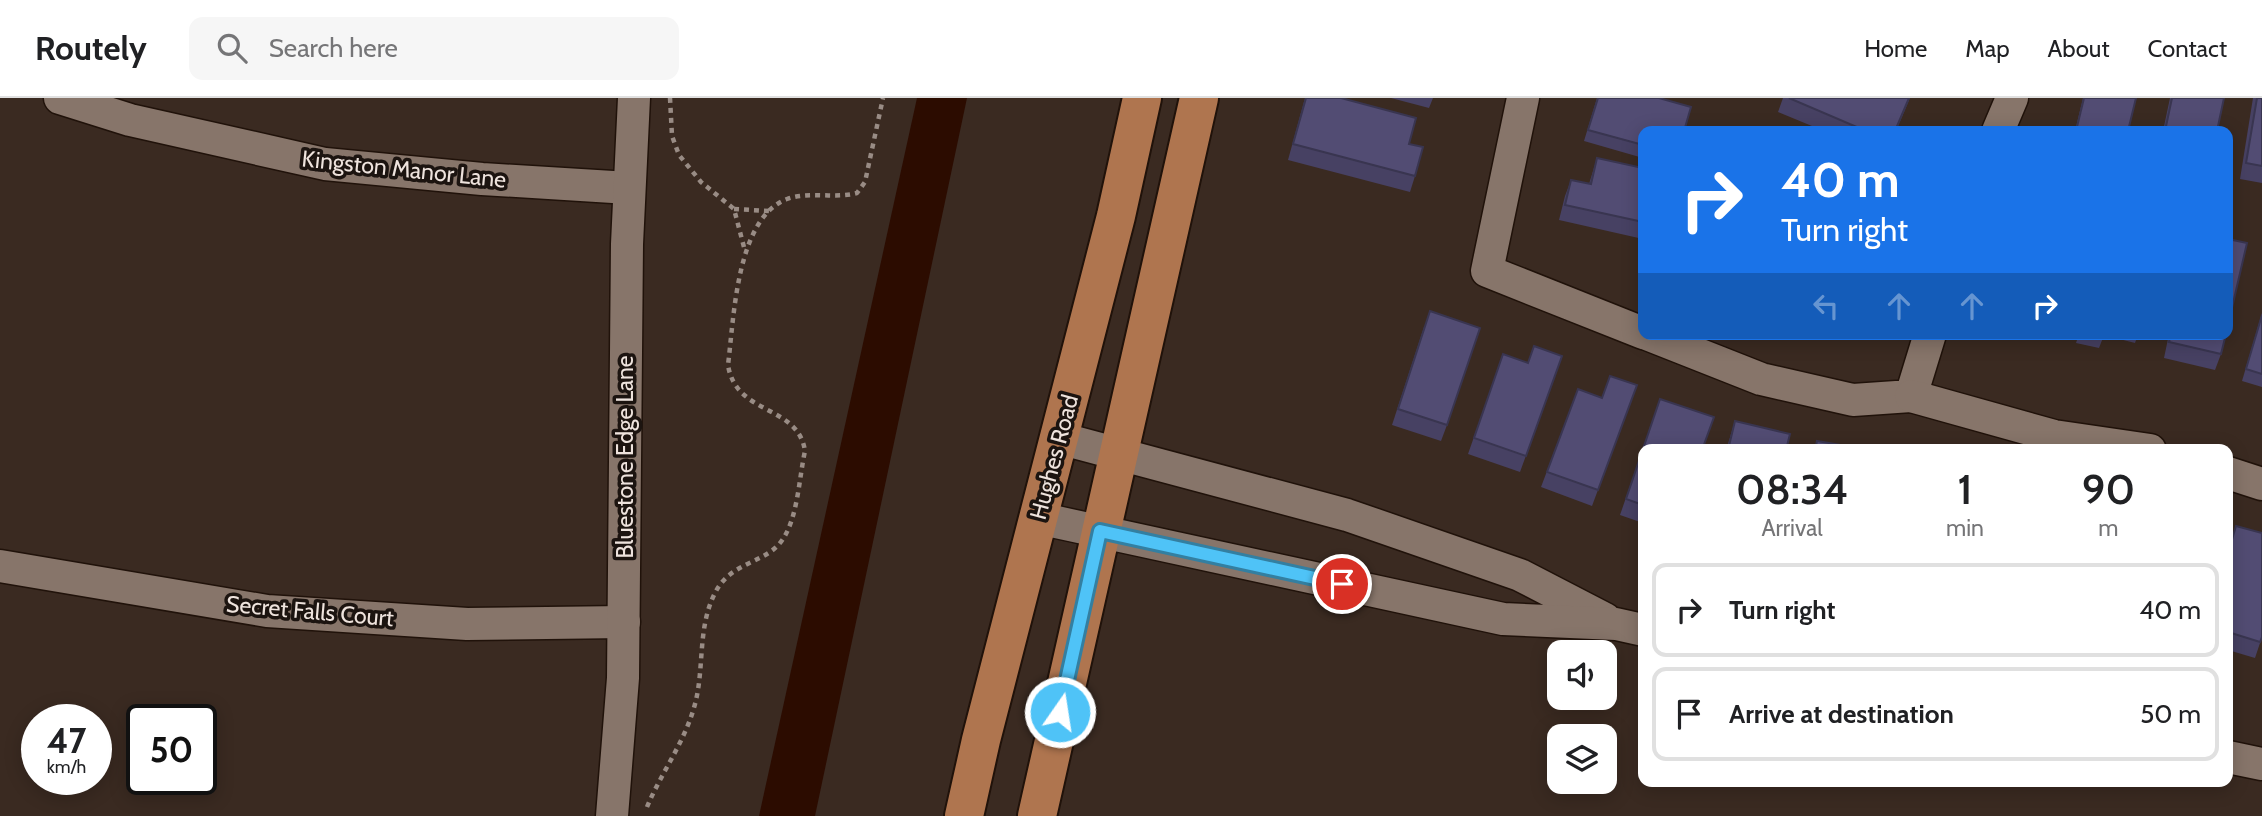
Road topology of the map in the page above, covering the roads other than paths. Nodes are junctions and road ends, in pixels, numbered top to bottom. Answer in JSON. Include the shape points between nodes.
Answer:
{"nodes":[{"id":1,"x":60,"y":98,"type":"edge"},
{"id":2,"x":634,"y":98,"type":"edge"},
{"id":3,"x":1142,"y":98,"type":"edge"},
{"id":4,"x":1199,"y":98,"type":"edge"},
{"id":5,"x":1523,"y":98,"type":"edge"},
{"id":6,"x":2012,"y":98,"type":"edge"},
{"id":7,"x":2000,"y":126,"type":"edge"},
{"id":8,"x":629,"y":188,"type":"junction"},
{"id":9,"x":1638,"y":330,"type":"edge"},
{"id":10,"x":1663,"y":340,"type":"edge"},
{"id":11,"x":1928,"y":340,"type":"edge"},
{"id":12,"x":1911,"y":396,"type":"junction"},
{"id":13,"x":1059,"y":438,"type":"junction"},
{"id":14,"x":2109,"y":444,"type":"edge"},
{"id":15,"x":1118,"y":453,"type":"junction"},
{"id":16,"x":2233,"y":475,"type":"edge"},
{"id":17,"x":2262,"y":484,"type":"edge"},
{"id":18,"x":1038,"y":518,"type":"junction"},
{"id":19,"x":1100,"y":531,"type":"junction"},
{"id":20,"x":0,"y":566,"type":"edge"},
{"id":21,"x":624,"y":622,"type":"junction"},
{"id":22,"x":1629,"y":627,"type":"edge"},
{"id":23,"x":2233,"y":758,"type":"edge"},
{"id":24,"x":2262,"y":764,"type":"edge"},
{"id":25,"x":612,"y":816,"type":"edge"},
{"id":26,"x":964,"y":816,"type":"edge"},
{"id":27,"x":1037,"y":816,"type":"edge"}],
"edges":[{"from":1,"to":8,"type":"street","name":"Kingston Manor Lane","via":[[130,120],[325,164]]},
{"from":2,"to":8,"type":"street","name":"Bluestone Edge Lane"},
{"from":3,"to":13,"type":"main road","name":"Hughes Road"},
{"from":4,"to":15,"type":"main road"},
{"from":5,"to":9,"type":"street","via":[[1488,271]]},
{"from":6,"to":7,"type":"street"},
{"from":8,"to":21,"type":"street","name":"Bluestone Edge Lane"},
{"from":10,"to":12,"type":"street","via":[[1761,379],[1853,400]]},
{"from":11,"to":12,"type":"street"},
{"from":12,"to":14,"type":"street","via":[[2054,436]]},
{"from":13,"to":15,"type":"street"},
{"from":13,"to":18,"type":"main road","name":"Hughes Road"},
{"from":15,"to":19,"type":"main road"},
{"from":15,"to":22,"type":"street","via":[[1347,514],[1520,575]]},
{"from":16,"to":17,"type":"street"},
{"from":18,"to":19,"type":"street"},
{"from":18,"to":26,"type":"main road","name":"Hughes Road"},
{"from":19,"to":22,"type":"street","via":[[1503,619]]},
{"from":19,"to":27,"type":"main road"},
{"from":20,"to":21,"type":"street","name":"Secret Falls Court","via":[[267,611],[467,624]]},
{"from":21,"to":25,"type":"street","name":"Bluestone Edge Lane"},
{"from":23,"to":24,"type":"street"}]}
